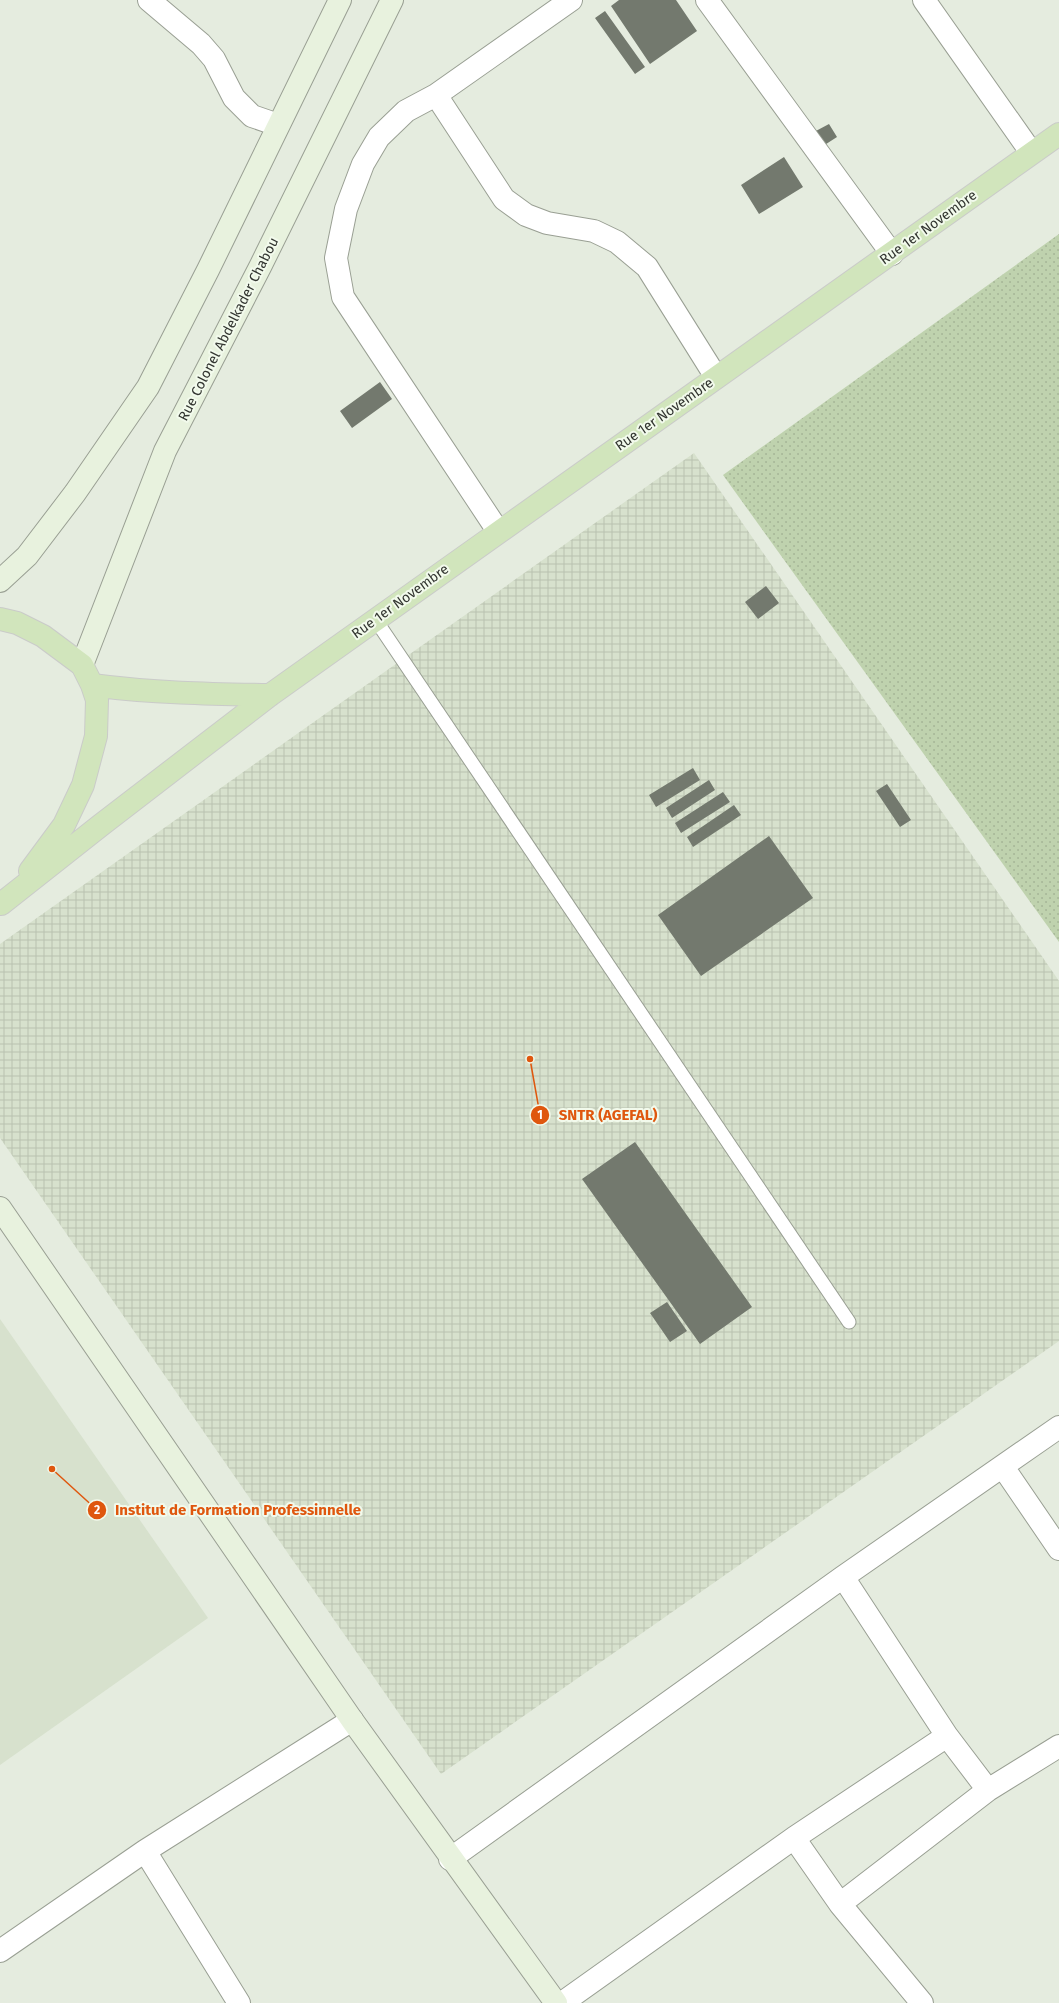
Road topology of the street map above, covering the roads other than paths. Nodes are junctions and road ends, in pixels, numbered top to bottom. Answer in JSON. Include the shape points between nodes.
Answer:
{"nodes":[{"id":1,"x":149,"y":0,"type":"edge"},
{"id":2,"x":340,"y":0,"type":"edge"},
{"id":3,"x":392,"y":0,"type":"edge"},
{"id":4,"x":571,"y":0,"type":"edge"},
{"id":5,"x":708,"y":0,"type":"edge"},
{"id":6,"x":924,"y":0,"type":"edge"},
{"id":7,"x":436,"y":95,"type":"junction"},
{"id":8,"x":278,"y":125,"type":"junction"},
{"id":9,"x":1059,"y":134,"type":"edge"},
{"id":10,"x":1031,"y":152,"type":"junction"},
{"id":11,"x":892,"y":254,"type":"junction"},
{"id":12,"x":716,"y":377,"type":"junction"},
{"id":13,"x":498,"y":531,"type":"junction"},
{"id":14,"x":0,"y":581,"type":"edge"},
{"id":15,"x":0,"y":619,"type":"edge"},
{"id":16,"x":375,"y":619,"type":"junction"},
{"id":17,"x":82,"y":665,"type":"junction"},
{"id":18,"x":92,"y":685,"type":"junction"},
{"id":19,"x":270,"y":695,"type":"junction"},
{"id":20,"x":1,"y":905,"type":"edge"},
{"id":21,"x":0,"y":1208,"type":"edge"},
{"id":22,"x":849,"y":1322,"type":"dead end"},
{"id":23,"x":1059,"y":1427,"type":"edge"},
{"id":24,"x":1003,"y":1467,"type":"junction"},
{"id":25,"x":1059,"y":1549,"type":"edge"},
{"id":26,"x":843,"y":1577,"type":"junction"},
{"id":27,"x":352,"y":1720,"type":"junction"},
{"id":28,"x":947,"y":1736,"type":"junction"},
{"id":29,"x":1059,"y":1746,"type":"edge"},
{"id":30,"x":988,"y":1790,"type":"junction"},
{"id":31,"x":794,"y":1838,"type":"junction"},
{"id":32,"x":144,"y":1851,"type":"junction"},
{"id":33,"x":450,"y":1859,"type":"junction"},
{"id":34,"x":840,"y":1904,"type":"junction"},
{"id":35,"x":0,"y":1951,"type":"edge"},
{"id":36,"x":239,"y":2003,"type":"edge"},
{"id":37,"x":556,"y":2003,"type":"edge"},
{"id":38,"x":562,"y":2003,"type":"edge"},
{"id":39,"x":922,"y":2003,"type":"edge"}],
"edges":[{"from":1,"to":8,"type":"street","via":[[201,44],[214,59],[234,98],[252,116]]},
{"from":2,"to":8,"type":"main road"},
{"from":3,"to":17,"type":"main road","name":"Rue Colonel Abdelkader Chabou","via":[[260,267],[165,451]]},
{"from":4,"to":7,"type":"street"},
{"from":5,"to":11,"type":"street"},
{"from":6,"to":10,"type":"street"},
{"from":7,"to":12,"type":"street","via":[[504,199],[526,215],[547,223],[594,231],[617,242],[647,267]]},
{"from":7,"to":13,"type":"street","via":[[406,111],[379,136],[363,164],[346,209],[336,258],[343,297]]},
{"from":8,"to":14,"type":"main road","via":[[148,387],[61,512],[27,556]]},
{"from":9,"to":10,"type":"main road","name":"Rue 1er Novembre"},
{"from":10,"to":11,"type":"main road","name":"Rue 1er Novembre"},
{"from":11,"to":12,"type":"main road","name":"Rue 1er Novembre"},
{"from":12,"to":13,"type":"main road","name":"Rue 1er Novembre"},
{"from":13,"to":16,"type":"main road","name":"Rue 1er Novembre"},
{"from":15,"to":17,"type":"main road","via":[[17,623],[43,636]]},
{"from":16,"to":19,"type":"main road","name":"Rue 1er Novembre"},
{"from":16,"to":22,"type":"lane"},
{"from":17,"to":18,"type":"main road"},
{"from":18,"to":19,"type":"main road","via":[[199,694]]},
{"from":18,"to":20,"type":"main road","via":[[97,700],[96,736],[84,785],[64,825]]},
{"from":19,"to":20,"type":"main road","name":"Rue 1er Novembre","via":[[100,825]]},
{"from":21,"to":27,"type":"main road"},
{"from":23,"to":24,"type":"street"},
{"from":24,"to":25,"type":"street"},
{"from":24,"to":26,"type":"street"},
{"from":26,"to":28,"type":"street"},
{"from":26,"to":33,"type":"street"},
{"from":27,"to":32,"type":"street"},
{"from":27,"to":33,"type":"main road"},
{"from":28,"to":30,"type":"street"},
{"from":28,"to":31,"type":"street"},
{"from":29,"to":30,"type":"street"},
{"from":30,"to":34,"type":"street"},
{"from":31,"to":34,"type":"street"},
{"from":31,"to":38,"type":"street"},
{"from":32,"to":35,"type":"street"},
{"from":32,"to":36,"type":"street"},
{"from":33,"to":37,"type":"main road"},
{"from":34,"to":39,"type":"street"}]}
